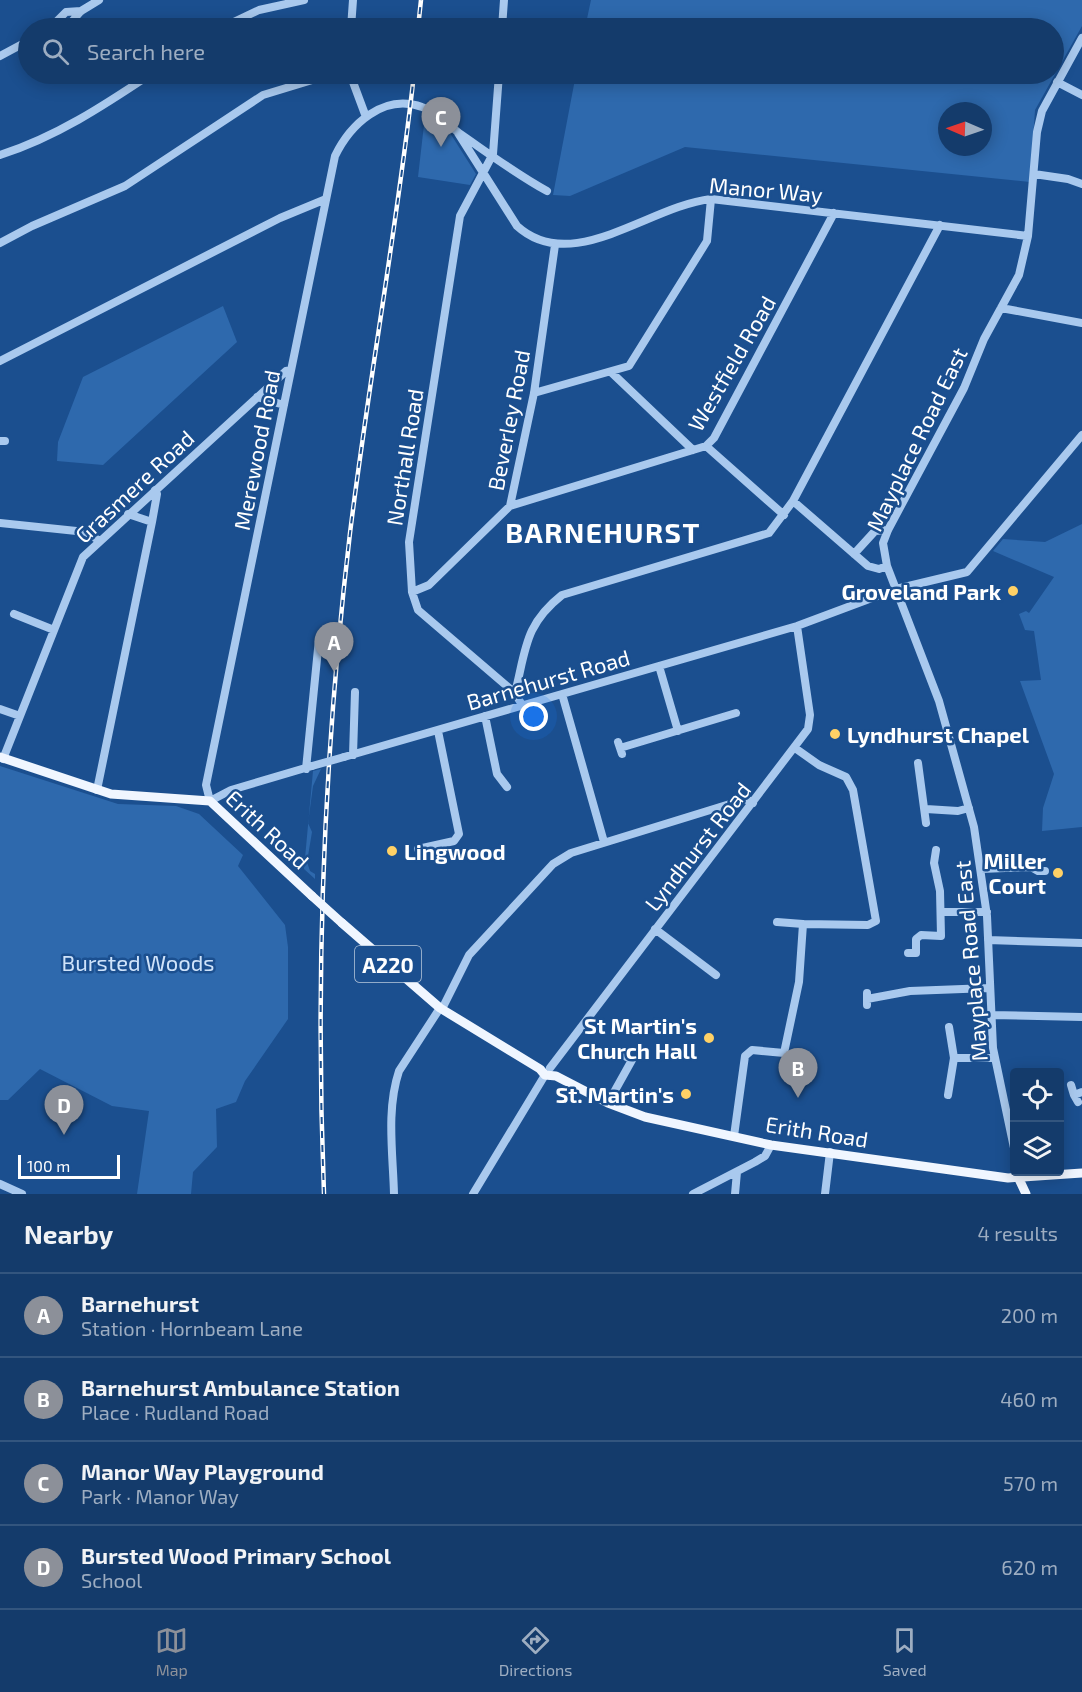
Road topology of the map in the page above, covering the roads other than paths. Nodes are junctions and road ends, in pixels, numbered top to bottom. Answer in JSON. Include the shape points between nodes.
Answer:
{"nodes":[{"id":1,"x":99,"y":0,"type":"edge"},
{"id":2,"x":304,"y":0,"type":"edge"},
{"id":3,"x":353,"y":0,"type":"edge"},
{"id":4,"x":504,"y":0,"type":"edge"},
{"id":5,"x":75,"y":18,"type":"edge"},
{"id":6,"x":242,"y":18,"type":"edge"},
{"id":7,"x":352,"y":18,"type":"edge"},
{"id":8,"x":503,"y":18,"type":"edge"},
{"id":9,"x":1082,"y":38,"type":"edge"},
{"id":10,"x":18,"y":46,"type":"edge"},
{"id":11,"x":0,"y":56,"type":"edge"},
{"id":12,"x":1064,"y":70,"type":"edge"},
{"id":13,"x":136,"y":84,"type":"edge"},
{"id":14,"x":300,"y":84,"type":"edge"},
{"id":15,"x":354,"y":84,"type":"edge"},
{"id":16,"x":498,"y":84,"type":"edge"},
{"id":17,"x":1056,"y":84,"type":"edge"},
{"id":18,"x":1061,"y":84,"type":"edge"},
{"id":19,"x":1082,"y":94,"type":"edge"},
{"id":20,"x":366,"y":117,"type":"junction"},
{"id":21,"x":457,"y":131,"type":"junction"},
{"id":22,"x":493,"y":154,"type":"junction"},
{"id":23,"x":0,"y":155,"type":"edge"},
{"id":24,"x":1034,"y":174,"type":"junction"},
{"id":25,"x":484,"y":175,"type":"junction"},
{"id":26,"x":1082,"y":184,"type":"edge"},
{"id":27,"x":547,"y":191,"type":"dead end"},
{"id":28,"x":326,"y":199,"type":"junction"},
{"id":29,"x":711,"y":199,"type":"junction"},
{"id":30,"x":834,"y":213,"type":"junction"},
{"id":31,"x":940,"y":225,"type":"junction"},
{"id":32,"x":1028,"y":236,"type":"junction"},
{"id":33,"x":0,"y":243,"type":"edge"},
{"id":34,"x":555,"y":245,"type":"junction"},
{"id":35,"x":1001,"y":308,"type":"junction"},
{"id":36,"x":1082,"y":323,"type":"edge"},
{"id":37,"x":0,"y":361,"type":"edge"},
{"id":38,"x":291,"y":370,"type":"junction"},
{"id":39,"x":612,"y":373,"type":"junction"},
{"id":40,"x":534,"y":393,"type":"junction"},
{"id":41,"x":257,"y":397,"type":"junction"},
{"id":42,"x":284,"y":405,"type":"junction"},
{"id":43,"x":1082,"y":435,"type":"edge"},
{"id":44,"x":706,"y":446,"type":"junction"},
{"id":45,"x":693,"y":450,"type":"junction"},
{"id":46,"x":155,"y":490,"type":"junction"},
{"id":47,"x":793,"y":501,"type":"junction"},
{"id":48,"x":510,"y":506,"type":"junction"},
{"id":49,"x":128,"y":514,"type":"junction"},
{"id":50,"x":784,"y":515,"type":"junction"},
{"id":51,"x":152,"y":522,"type":"junction"},
{"id":52,"x":0,"y":523,"type":"edge"},
{"id":53,"x":888,"y":530,"type":"junction"},
{"id":54,"x":99,"y":540,"type":"junction"},
{"id":55,"x":854,"y":554,"type":"junction"},
{"id":56,"x":886,"y":566,"type":"junction"},
{"id":57,"x":896,"y":589,"type":"junction"},
{"id":58,"x":412,"y":592,"type":"junction"},
{"id":59,"x":14,"y":614,"type":"dead end"},
{"id":60,"x":797,"y":626,"type":"junction"},
{"id":61,"x":54,"y":630,"type":"junction"},
{"id":62,"x":319,"y":639,"type":"dead end"},
{"id":63,"x":659,"y":666,"type":"junction"},
{"id":64,"x":355,"y":692,"type":"dead end"},
{"id":65,"x":515,"y":693,"type":"junction"},
{"id":66,"x":562,"y":694,"type":"junction"},
{"id":67,"x":522,"y":705,"type":"junction"},
{"id":68,"x":0,"y":709,"type":"edge"},
{"id":69,"x":736,"y":713,"type":"dead end"},
{"id":70,"x":20,"y":716,"type":"junction"},
{"id":71,"x":485,"y":716,"type":"junction"},
{"id":72,"x":438,"y":731,"type":"junction"},
{"id":73,"x":678,"y":731,"type":"junction"},
{"id":74,"x":620,"y":748,"type":"dead end"},
{"id":75,"x":795,"y":748,"type":"junction"},
{"id":76,"x":353,"y":755,"type":"junction"},
{"id":77,"x":2,"y":758,"type":"edge"},
{"id":78,"x":918,"y":763,"type":"dead end"},
{"id":79,"x":309,"y":767,"type":"junction"},
{"id":80,"x":507,"y":787,"type":"dead end"},
{"id":81,"x":97,"y":790,"type":"junction"},
{"id":82,"x":210,"y":801,"type":"junction"},
{"id":83,"x":753,"y":803,"type":"junction"},
{"id":84,"x":969,"y":808,"type":"junction"},
{"id":85,"x":926,"y":809,"type":"junction"},
{"id":86,"x":926,"y":824,"type":"dead end"},
{"id":87,"x":604,"y":842,"type":"junction"},
{"id":88,"x":418,"y":849,"type":"dead end"},
{"id":89,"x":936,"y":850,"type":"dead end"},
{"id":90,"x":981,"y":868,"type":"junction"},
{"id":91,"x":1046,"y":871,"type":"dead end"},
{"id":92,"x":942,"y":912,"type":"junction"},
{"id":93,"x":987,"y":912,"type":"junction"},
{"id":94,"x":777,"y":922,"type":"dead end"},
{"id":95,"x":803,"y":924,"type":"junction"},
{"id":96,"x":656,"y":929,"type":"junction"},
{"id":97,"x":988,"y":940,"type":"junction"},
{"id":98,"x":1082,"y":943,"type":"edge"},
{"id":99,"x":908,"y":953,"type":"dead end"},
{"id":100,"x":716,"y":975,"type":"dead end"},
{"id":101,"x":989,"y":988,"type":"junction"},
{"id":102,"x":867,"y":999,"type":"dead end"},
{"id":103,"x":441,"y":1006,"type":"junction"},
{"id":104,"x":990,"y":1015,"type":"junction"},
{"id":105,"x":1082,"y":1017,"type":"edge"},
{"id":106,"x":949,"y":1027,"type":"dead end"},
{"id":107,"x":623,"y":1054,"type":"dead end"},
{"id":108,"x":954,"y":1058,"type":"junction"},
{"id":109,"x":995,"y":1058,"type":"junction"},
{"id":110,"x":545,"y":1070,"type":"junction"},
{"id":111,"x":1071,"y":1085,"type":"dead end"},
{"id":112,"x":948,"y":1095,"type":"dead end"},
{"id":113,"x":1078,"y":1096,"type":"edge"},
{"id":114,"x":608,"y":1103,"type":"junction"},
{"id":115,"x":1010,"y":1129,"type":"edge"},
{"id":116,"x":734,"y":1136,"type":"junction"},
{"id":117,"x":771,"y":1145,"type":"junction"},
{"id":118,"x":830,"y":1152,"type":"junction"},
{"id":119,"x":737,"y":1172,"type":"junction"},
{"id":120,"x":1082,"y":1173,"type":"edge"},
{"id":121,"x":1010,"y":1174,"type":"edge"},
{"id":122,"x":1064,"y":1174,"type":"edge"},
{"id":123,"x":1019,"y":1176,"type":"edge"},
{"id":124,"x":0,"y":1184,"type":"edge"},
{"id":125,"x":22,"y":1194,"type":"edge"},
{"id":126,"x":394,"y":1194,"type":"edge"},
{"id":127,"x":473,"y":1194,"type":"edge"},
{"id":128,"x":693,"y":1194,"type":"edge"},
{"id":129,"x":735,"y":1194,"type":"edge"},
{"id":130,"x":825,"y":1194,"type":"edge"},
{"id":131,"x":1026,"y":1194,"type":"edge"}],
"edges":[{"from":1,"to":5,"type":"street"},
{"from":2,"to":6,"type":"street"},
{"from":3,"to":7,"type":"street"},
{"from":4,"to":8,"type":"street"},
{"from":9,"to":12,"type":"street","name":"Mayplace Road East"},
{"from":10,"to":11,"type":"street"},
{"from":13,"to":23,"type":"street","via":[[36,144]]},
{"from":14,"to":33,"type":"street","via":[[263,95],[125,186]]},
{"from":15,"to":20,"type":"street"},
{"from":16,"to":22,"type":"street","name":"Northall Road"},
{"from":17,"to":24,"type":"street","name":"Mayplace Road East","via":[[1042,111]]},
{"from":18,"to":19,"type":"street"},
{"from":20,"to":21,"type":"street","via":[[387,106],[413,105],[433,112]]},
{"from":20,"to":28,"type":"street","name":"Merewood Road","via":[[334,156]]},
{"from":21,"to":22,"type":"street"},
{"from":21,"to":25,"type":"street","name":"Manor Way"},
{"from":22,"to":25,"type":"street","name":"Northall Road"},
{"from":22,"to":27,"type":"street"},
{"from":24,"to":26,"type":"street"},
{"from":24,"to":32,"type":"street","name":"Mayplace Road East"},
{"from":25,"to":34,"type":"street","name":"Manor Way","via":[[517,226],[529,237]]},
{"from":25,"to":58,"type":"street","name":"Northall Road","via":[[460,216],[409,542]]},
{"from":28,"to":37,"type":"street","via":[[280,218]]},
{"from":28,"to":38,"type":"street","name":"Merewood Road"},
{"from":29,"to":30,"type":"street","name":"Manor Way"},
{"from":29,"to":34,"type":"street","name":"Manor Way","via":[[678,205],[581,243]]},
{"from":29,"to":39,"type":"street","via":[[707,241],[629,366]]},
{"from":30,"to":31,"type":"street","name":"Manor Way"},
{"from":30,"to":44,"type":"street","name":"Westfield Road","via":[[714,438]]},
{"from":31,"to":32,"type":"street","name":"Manor Way"},
{"from":31,"to":47,"type":"street"},
{"from":32,"to":35,"type":"street","name":"Mayplace Road East","via":[[1019,274]]},
{"from":34,"to":40,"type":"street","name":"Beverley Road"},
{"from":35,"to":36,"type":"street"},
{"from":35,"to":53,"type":"street","name":"Mayplace Road East","via":[[964,388]]},
{"from":38,"to":41,"type":"street","name":"Grasmere Road","via":[[286,370]]},
{"from":38,"to":42,"type":"street","name":"Merewood Road"},
{"from":39,"to":40,"type":"street"},
{"from":39,"to":45,"type":"street"},
{"from":40,"to":48,"type":"street","name":"Beverley Road"},
{"from":41,"to":42,"type":"street"},
{"from":41,"to":46,"type":"street","name":"Grasmere Road"},
{"from":42,"to":82,"type":"street","name":"Merewood Road","via":[[206,785]]},
{"from":43,"to":57,"type":"street","name":"Barnehurst Road","via":[[967,572]]},
{"from":44,"to":45,"type":"street","name":"Westfield Road"},
{"from":44,"to":50,"type":"street"},
{"from":45,"to":48,"type":"street","name":"Westfield Road"},
{"from":46,"to":49,"type":"street","name":"Grasmere Road"},
{"from":46,"to":51,"type":"street"},
{"from":47,"to":50,"type":"street"},
{"from":47,"to":55,"type":"street"},
{"from":48,"to":58,"type":"street","name":"Beverley Road","via":[[429,585]]},
{"from":49,"to":51,"type":"street"},
{"from":49,"to":54,"type":"street","name":"Grasmere Road"},
{"from":50,"to":65,"type":"street","via":[[769,533],[562,595],[536,619],[527,637]]},
{"from":51,"to":81,"type":"street"},
{"from":52,"to":54,"type":"street","via":[[86,532]]},
{"from":53,"to":55,"type":"street","via":[[875,531]]},
{"from":53,"to":56,"type":"street","name":"Mayplace Road East","via":[[884,543]]},
{"from":54,"to":61,"type":"street","name":"Grasmere Road","via":[[83,557]]},
{"from":55,"to":56,"type":"street","via":[[868,567]]},
{"from":56,"to":57,"type":"street","name":"Mayplace Road East"},
{"from":57,"to":60,"type":"street","name":"Barnehurst Road"},
{"from":57,"to":84,"type":"street","name":"Mayplace Road East","via":[[939,701]]},
{"from":58,"to":65,"type":"street","name":"Northall Road","via":[[424,617]]},
{"from":59,"to":61,"type":"street"},
{"from":60,"to":63,"type":"street","name":"Barnehurst Road"},
{"from":60,"to":75,"type":"street","name":"Lyndhurst Road","via":[[810,715],[808,729]]},
{"from":61,"to":70,"type":"street","name":"Grasmere Road"},
{"from":62,"to":79,"type":"street"},
{"from":63,"to":66,"type":"street","name":"Barnehurst Road"},
{"from":63,"to":73,"type":"street"},
{"from":64,"to":76,"type":"street"},
{"from":65,"to":67,"type":"street","name":"Northall Road"},
{"from":66,"to":67,"type":"street","name":"Barnehurst Road"},
{"from":66,"to":87,"type":"street"},
{"from":67,"to":71,"type":"street","name":"Barnehurst Road"},
{"from":68,"to":70,"type":"street"},
{"from":69,"to":73,"type":"street"},
{"from":70,"to":77,"type":"street","name":"Grasmere Road"},
{"from":71,"to":72,"type":"street","name":"Barnehurst Road"},
{"from":71,"to":80,"type":"street","via":[[497,774]]},
{"from":72,"to":76,"type":"street","name":"Barnehurst Road"},
{"from":72,"to":88,"type":"street","via":[[459,834],[454,841]]},
{"from":73,"to":74,"type":"street"},
{"from":75,"to":83,"type":"street","name":"Lyndhurst Road"},
{"from":75,"to":95,"type":"street","via":[[846,777],[853,790],[877,914],[876,921],[868,925]]},
{"from":76,"to":79,"type":"street","name":"Barnehurst Road","bridge":true},
{"from":77,"to":81,"type":"main road","name":"Erith Road"},
{"from":78,"to":85,"type":"street"},
{"from":79,"to":82,"type":"street","name":"Barnehurst Road","via":[[231,790]]},
{"from":81,"to":82,"type":"main road","name":"Erith Road","via":[[126,796]]},
{"from":82,"to":103,"type":"main road","name":"Erith Road","number":"A220","bridge":true,"via":[[342,923]]},
{"from":83,"to":87,"type":"street","via":[[746,799]]},
{"from":83,"to":96,"type":"street","name":"Lyndhurst Road"},
{"from":84,"to":85,"type":"street"},
{"from":84,"to":90,"type":"street","name":"Mayplace Road East"},
{"from":85,"to":86,"type":"street"},
{"from":87,"to":103,"type":"street","via":[[571,853],[554,864],[469,955]]},
{"from":89,"to":92,"type":"street","via":[[934,863]]},
{"from":90,"to":91,"type":"street","via":[[1031,867]]},
{"from":90,"to":93,"type":"street","name":"Mayplace Road East"},
{"from":92,"to":93,"type":"street"},
{"from":92,"to":99,"type":"street","via":[[940,936],[921,935],[916,939],[916,953]]},
{"from":93,"to":97,"type":"street","name":"Mayplace Road East"},
{"from":94,"to":95,"type":"street"},
{"from":95,"to":116,"type":"street","via":[[799,982],[784,1053],[752,1050],[745,1056]]},
{"from":96,"to":100,"type":"street"},
{"from":96,"to":110,"type":"street","name":"Lyndhurst Road"},
{"from":97,"to":98,"type":"street"},
{"from":97,"to":101,"type":"street","name":"Mayplace Road East"},
{"from":101,"to":102,"type":"street","via":[[906,991]]},
{"from":101,"to":104,"type":"street","name":"Mayplace Road East"},
{"from":103,"to":110,"type":"main road","name":"Erith Road","number":"A220"},
{"from":103,"to":126,"type":"street","via":[[395,1082]]},
{"from":104,"to":105,"type":"street"},
{"from":104,"to":109,"type":"street","name":"Mayplace Road East"},
{"from":106,"to":108,"type":"street"},
{"from":107,"to":114,"type":"street","via":[[632,1060]]},
{"from":108,"to":109,"type":"street"},
{"from":108,"to":112,"type":"street"},
{"from":109,"to":115,"type":"street","name":"Mayplace Road East"},
{"from":110,"to":114,"type":"main road","name":"Erith Road","number":"A220"},
{"from":110,"to":127,"type":"street","name":"Lyndhurst Road"},
{"from":111,"to":113,"type":"street"},
{"from":114,"to":116,"type":"main road","name":"Erith Road","number":"A220","via":[[645,1117]]},
{"from":116,"to":117,"type":"main road","name":"Erith Road","number":"A220"},
{"from":117,"to":118,"type":"main road","name":"Erith Road","number":"A220"},
{"from":117,"to":119,"type":"street","via":[[765,1156]]},
{"from":118,"to":121,"type":"main road","name":"Erith Road","number":"A220"},
{"from":118,"to":130,"type":"street"},
{"from":119,"to":128,"type":"street"},
{"from":119,"to":129,"type":"street"},
{"from":120,"to":122,"type":"main road","name":"Erith Road","number":"A220"},
{"from":123,"to":131,"type":"main road"},
{"from":124,"to":125,"type":"street"}]}
